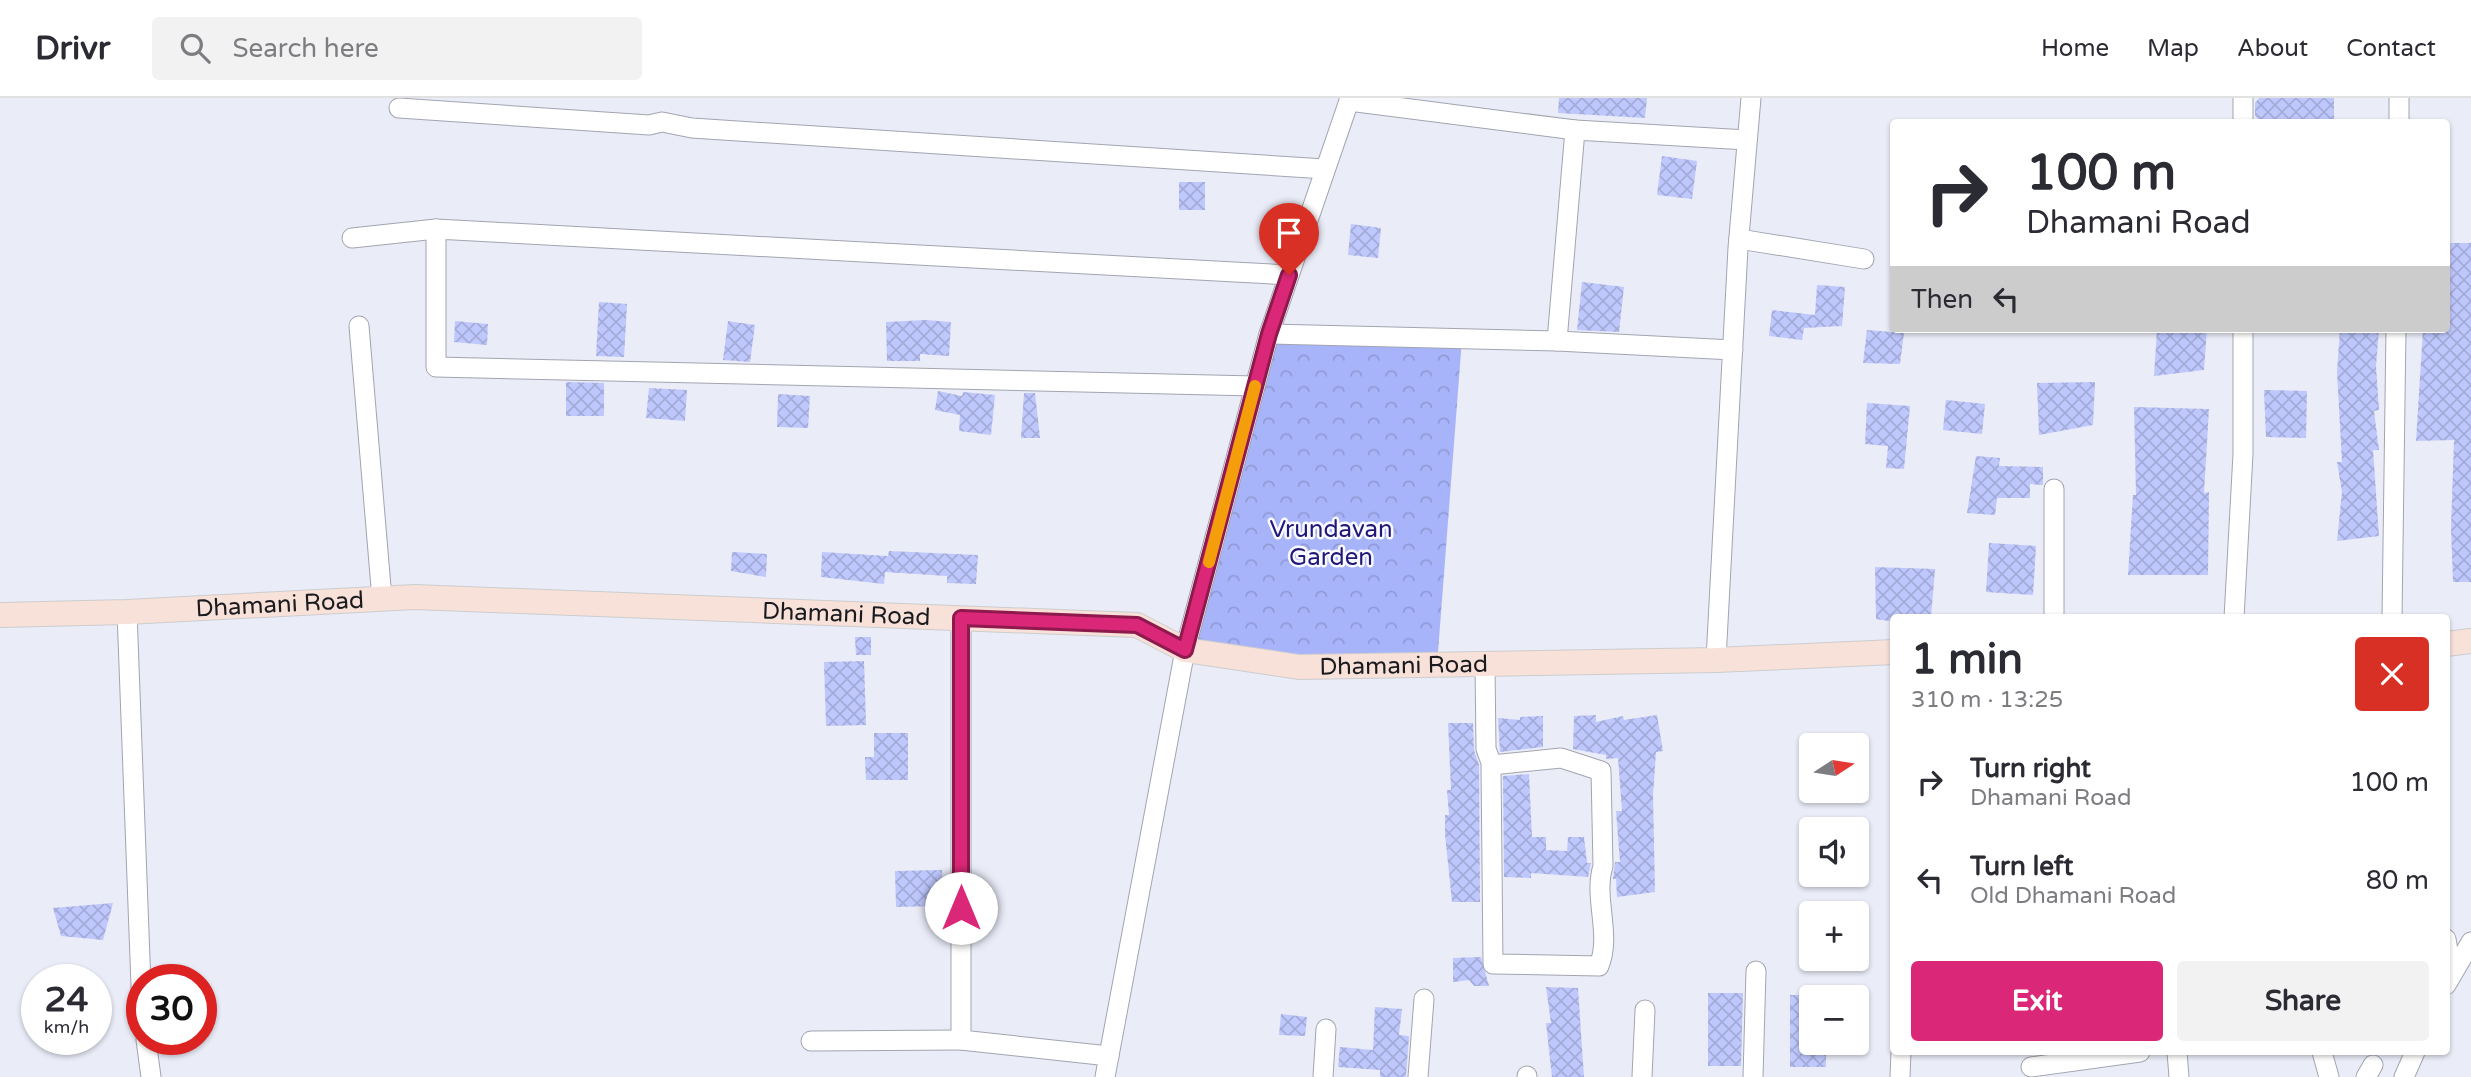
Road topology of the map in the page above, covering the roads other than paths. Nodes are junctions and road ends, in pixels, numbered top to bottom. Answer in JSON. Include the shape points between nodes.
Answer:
{"nodes":[{"id":1,"x":1751,"y":98,"type":"edge"},
{"id":2,"x":2243,"y":98,"type":"edge"},
{"id":3,"x":2399,"y":98,"type":"edge"},
{"id":4,"x":1350,"y":99,"type":"edge"},
{"id":5,"x":399,"y":108,"type":"dead end"},
{"id":6,"x":2243,"y":119,"type":"edge"},
{"id":7,"x":2399,"y":119,"type":"edge"},
{"id":8,"x":1575,"y":130,"type":"junction"},
{"id":9,"x":1747,"y":140,"type":"junction"},
{"id":10,"x":1325,"y":169,"type":"junction"},
{"id":11,"x":436,"y":229,"type":"junction"},
{"id":12,"x":352,"y":238,"type":"dead end"},
{"id":13,"x":1739,"y":239,"type":"junction"},
{"id":14,"x":1864,"y":259,"type":"dead end"},
{"id":15,"x":1289,"y":275,"type":"junction"},
{"id":16,"x":359,"y":326,"type":"dead end"},
{"id":17,"x":2243,"y":333,"type":"edge"},
{"id":18,"x":2396,"y":333,"type":"edge"},
{"id":19,"x":1269,"y":334,"type":"junction"},
{"id":20,"x":1557,"y":341,"type":"junction"},
{"id":21,"x":1733,"y":350,"type":"junction"},
{"id":22,"x":1255,"y":386,"type":"junction"},
{"id":23,"x":2054,"y":489,"type":"dead end"},
{"id":24,"x":382,"y":599,"type":"junction"},
{"id":25,"x":127,"y":612,"type":"junction"},
{"id":26,"x":2054,"y":614,"type":"edge"},
{"id":27,"x":2234,"y":614,"type":"edge"},
{"id":28,"x":2392,"y":614,"type":"edge"},
{"id":29,"x":0,"y":615,"type":"edge"},
{"id":30,"x":961,"y":618,"type":"junction"},
{"id":31,"x":2471,"y":641,"type":"edge"},
{"id":32,"x":2450,"y":643,"type":"edge"},
{"id":33,"x":1185,"y":650,"type":"junction"},
{"id":34,"x":1890,"y":652,"type":"edge"},
{"id":35,"x":1716,"y":660,"type":"junction"},
{"id":36,"x":1485,"y":664,"type":"junction"},
{"id":37,"x":1491,"y":766,"type":"dead end"},
{"id":38,"x":2471,"y":942,"type":"edge"},
{"id":39,"x":140,"y":964,"type":"edge"},
{"id":40,"x":1756,"y":971,"type":"dead end"},
{"id":41,"x":2450,"y":978,"type":"edge"},
{"id":42,"x":1424,"y":999,"type":"dead end"},
{"id":43,"x":1646,"y":1010,"type":"dead end"},
{"id":44,"x":1326,"y":1029,"type":"dead end"},
{"id":45,"x":961,"y":1040,"type":"junction"},
{"id":46,"x":811,"y":1041,"type":"dead end"},
{"id":47,"x":148,"y":1055,"type":"edge"},
{"id":48,"x":1901,"y":1055,"type":"edge"},
{"id":49,"x":2118,"y":1055,"type":"edge"},
{"id":50,"x":2177,"y":1055,"type":"edge"},
{"id":51,"x":2323,"y":1055,"type":"edge"},
{"id":52,"x":2415,"y":1055,"type":"edge"},
{"id":53,"x":1108,"y":1056,"type":"junction"},
{"id":54,"x":2031,"y":1067,"type":"dead end"},
{"id":55,"x":151,"y":1077,"type":"edge"},
{"id":56,"x":1105,"y":1077,"type":"edge"},
{"id":57,"x":1323,"y":1077,"type":"edge"},
{"id":58,"x":1418,"y":1077,"type":"edge"},
{"id":59,"x":1642,"y":1077,"type":"edge"},
{"id":60,"x":1754,"y":1077,"type":"edge"},
{"id":61,"x":1900,"y":1077,"type":"edge"},
{"id":62,"x":2179,"y":1077,"type":"edge"},
{"id":63,"x":2329,"y":1077,"type":"edge"},
{"id":64,"x":2404,"y":1077,"type":"edge"}],
"edges":[{"from":1,"to":9,"type":"street"},
{"from":2,"to":6,"type":"street"},
{"from":3,"to":7,"type":"street"},
{"from":4,"to":8,"type":"street"},
{"from":4,"to":10,"type":"street"},
{"from":5,"to":10,"type":"street"},
{"from":8,"to":9,"type":"street"},
{"from":8,"to":20,"type":"street"},
{"from":9,"to":13,"type":"street"},
{"from":10,"to":15,"type":"street"},
{"from":11,"to":12,"type":"street"},
{"from":11,"to":15,"type":"street"},
{"from":11,"to":22,"type":"street","via":[[436,367]]},
{"from":13,"to":14,"type":"street"},
{"from":13,"to":21,"type":"street"},
{"from":15,"to":19,"type":"street"},
{"from":16,"to":24,"type":"street"},
{"from":17,"to":27,"type":"street","via":[[2243,454]]},
{"from":18,"to":28,"type":"street"},
{"from":19,"to":20,"type":"street"},
{"from":19,"to":22,"type":"street"},
{"from":20,"to":21,"type":"street"},
{"from":21,"to":35,"type":"street"},
{"from":22,"to":33,"type":"street"},
{"from":23,"to":26,"type":"street"},
{"from":24,"to":25,"type":"main road","name":"Dhamani Road"},
{"from":24,"to":30,"type":"main road","name":"Dhamani Road"},
{"from":25,"to":29,"type":"main road","name":"Dhamani Road"},
{"from":25,"to":39,"type":"street"},
{"from":30,"to":33,"type":"main road","name":"Dhamani Road","via":[[1137,625]]},
{"from":30,"to":45,"type":"street"},
{"from":31,"to":32,"type":"main road"},
{"from":33,"to":36,"type":"main road","name":"Dhamani Road","via":[[1299,667]]},
{"from":33,"to":53,"type":"street"},
{"from":34,"to":35,"type":"main road","name":"Dhamani Road"},
{"from":35,"to":36,"type":"main road","name":"Dhamani Road"},
{"from":36,"to":37,"type":"street","via":[[1486,749],[1492,765],[1562,758],[1601,771],[1603,866],[1599,879],[1604,953],[1599,966],[1493,964]]},
{"from":38,"to":41,"type":"street"},
{"from":40,"to":60,"type":"street"},
{"from":42,"to":58,"type":"street"},
{"from":43,"to":59,"type":"street"},
{"from":44,"to":57,"type":"street"},
{"from":45,"to":46,"type":"street"},
{"from":45,"to":53,"type":"street"},
{"from":47,"to":55,"type":"street"},
{"from":48,"to":61,"type":"street"},
{"from":49,"to":54,"type":"street"},
{"from":50,"to":62,"type":"street"},
{"from":51,"to":63,"type":"street"},
{"from":52,"to":64,"type":"street"},
{"from":53,"to":56,"type":"street"}]}
